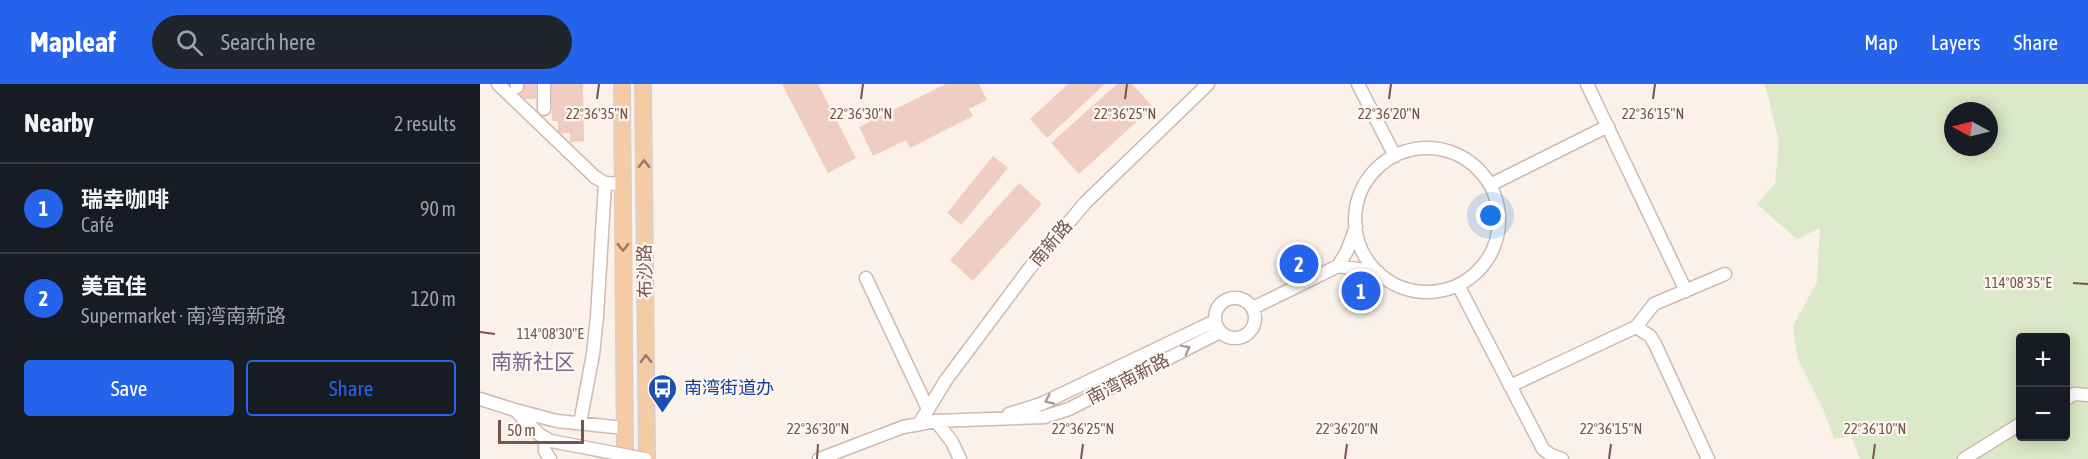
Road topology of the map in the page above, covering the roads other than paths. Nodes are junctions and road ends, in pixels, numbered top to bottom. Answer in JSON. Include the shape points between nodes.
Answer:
{"nodes":[{"id":1,"x":498,"y":84,"type":"edge"},
{"id":2,"x":622,"y":84,"type":"edge"},
{"id":3,"x":643,"y":84,"type":"edge"},
{"id":4,"x":1208,"y":84,"type":"edge"},
{"id":5,"x":1358,"y":84,"type":"edge"},
{"id":6,"x":1587,"y":84,"type":"edge"},
{"id":7,"x":546,"y":90,"type":"edge"},
{"id":8,"x":544,"y":110,"type":"dead end"},
{"id":9,"x":1608,"y":126,"type":"junction"},
{"id":10,"x":1395,"y":156,"type":"junction"},
{"id":11,"x":605,"y":183,"type":"junction"},
{"id":12,"x":622,"y":184,"type":"junction"},
{"id":13,"x":1490,"y":185,"type":"junction"},
{"id":14,"x":1356,"y":227,"type":"junction"},
{"id":15,"x":1338,"y":266,"type":"junction"},
{"id":16,"x":1378,"y":272,"type":"junction"},
{"id":17,"x":1725,"y":274,"type":"dead end"},
{"id":18,"x":866,"y":279,"type":"dead end"},
{"id":19,"x":1458,"y":285,"type":"junction"},
{"id":20,"x":1686,"y":291,"type":"junction"},
{"id":21,"x":1253,"y":308,"type":"junction"},
{"id":22,"x":1218,"y":326,"type":"junction"},
{"id":23,"x":1636,"y":327,"type":"junction"},
{"id":24,"x":1510,"y":386,"type":"junction"},
{"id":25,"x":2088,"y":395,"type":"edge"},
{"id":26,"x":2070,"y":396,"type":"edge"},
{"id":27,"x":480,"y":399,"type":"edge"},
{"id":28,"x":928,"y":409,"type":"junction"},
{"id":29,"x":515,"y":410,"type":"junction"},
{"id":30,"x":936,"y":421,"type":"junction"},
{"id":31,"x":580,"y":423,"type":"junction"},
{"id":32,"x":919,"y":424,"type":"junction"},
{"id":33,"x":2016,"y":426,"type":"edge"},
{"id":34,"x":624,"y":428,"type":"junction"},
{"id":35,"x":548,"y":440,"type":"junction"},
{"id":36,"x":550,"y":459,"type":"edge"},
{"id":37,"x":625,"y":459,"type":"edge"},
{"id":38,"x":646,"y":459,"type":"edge"},
{"id":39,"x":819,"y":459,"type":"edge"},
{"id":40,"x":960,"y":459,"type":"edge"},
{"id":41,"x":1562,"y":459,"type":"edge"},
{"id":42,"x":1708,"y":459,"type":"edge"},
{"id":43,"x":1964,"y":459,"type":"edge"}],
"edges":[{"from":1,"to":11,"type":"street","via":[[594,177]]},
{"from":2,"to":12,"type":"main road","name":"布沙路"},
{"from":38,"to":3,"type":"main road","name":"布沙路","one_way":true},
{"from":4,"to":28,"type":"street","name":"南新路","via":[[1086,202],[1029,269]]},
{"from":5,"to":10,"type":"street"},
{"from":6,"to":9,"type":"street"},
{"from":7,"to":8,"type":"street"},
{"from":9,"to":13,"type":"street"},
{"from":9,"to":20,"type":"street"},
{"from":10,"to":13,"type":"street","via":[[1418,148],[1443,150],[1465,158]]},
{"from":10,"to":14,"type":"street","via":[[1376,169],[1363,188],[1356,209]]},
{"from":11,"to":12,"type":"street"},
{"from":11,"to":31,"type":"street","via":[[597,317]]},
{"from":12,"to":34,"type":"main road","name":"布沙路","one_way":true},
{"from":13,"to":19,"type":"street","via":[[1498,210],[1495,244],[1482,266]]},
{"from":14,"to":15,"type":"street"},
{"from":14,"to":16,"type":"street","via":[[1363,253]]},
{"from":15,"to":16,"type":"street"},
{"from":15,"to":21,"type":"street"},
{"from":16,"to":19,"type":"street","via":[[1398,286],[1421,292]]},
{"from":17,"to":20,"type":"street"},
{"from":18,"to":28,"type":"street"},
{"from":19,"to":24,"type":"street"},
{"from":20,"to":23,"type":"street","via":[[1654,304]]},
{"from":21,"to":22,"type":"street","via":[[1239,298],[1227,300],[1218,309]]},
{"from":21,"to":22,"type":"street","via":[[1256,322],[1243,338],[1231,339]]},
{"from":22,"to":30,"type":"street","name":"南湾南新路","via":[[1041,404],[996,418]]},
{"from":23,"to":24,"type":"street"},
{"from":23,"to":42,"type":"street","via":[[1655,344]]},
{"from":24,"to":41,"type":"street","via":[[1543,449]]},
{"from":25,"to":26,"type":"street"},
{"from":27,"to":29,"type":"street"},
{"from":28,"to":32,"type":"street","name":"南新路"},
{"from":29,"to":31,"type":"street","via":[[549,420]]},
{"from":29,"to":35,"type":"street"},
{"from":30,"to":32,"type":"street","name":"南湾南新路"},
{"from":30,"to":40,"type":"street"},
{"from":31,"to":34,"type":"street"},
{"from":32,"to":39,"type":"street","name":"南湾南新路"},
{"from":33,"to":43,"type":"street"},
{"from":34,"to":37,"type":"main road","name":"布沙路"},
{"from":35,"to":36,"type":"street","via":[[545,451]]},
{"from":35,"to":38,"type":"street","bridge":true}]}
